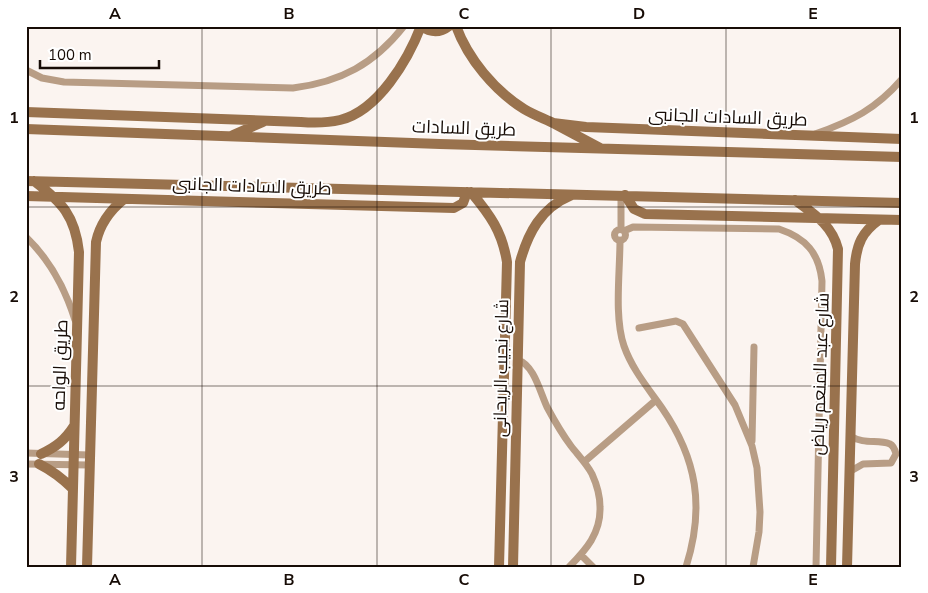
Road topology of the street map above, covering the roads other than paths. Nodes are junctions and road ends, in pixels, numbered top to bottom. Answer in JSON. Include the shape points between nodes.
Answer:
{"nodes":[{"id":1,"x":404,"y":26,"type":"edge"},
{"id":2,"x":421,"y":26,"type":"edge"},
{"id":3,"x":449,"y":26,"type":"edge"},
{"id":4,"x":456,"y":26,"type":"edge"},
{"id":5,"x":26,"y":70,"type":"edge"},
{"id":6,"x":902,"y":79,"type":"edge"},
{"id":7,"x":27,"y":111,"type":"edge"},
{"id":8,"x":266,"y":120,"type":"junction"},
{"id":9,"x":553,"y":123,"type":"junction"},
{"id":10,"x":26,"y":129,"type":"edge"},
{"id":11,"x":230,"y":136,"type":"junction"},
{"id":12,"x":808,"y":136,"type":"junction"},
{"id":13,"x":902,"y":139,"type":"edge"},
{"id":14,"x":602,"y":149,"type":"junction"},
{"id":15,"x":902,"y":157,"type":"edge"},
{"id":16,"x":30,"y":181,"type":"edge"},
{"id":17,"x":469,"y":192,"type":"junction"},
{"id":18,"x":574,"y":194,"type":"junction"},
{"id":19,"x":623,"y":195,"type":"junction"},
{"id":20,"x":26,"y":196,"type":"edge"},
{"id":21,"x":55,"y":196,"type":"junction"},
{"id":22,"x":124,"y":199,"type":"junction"},
{"id":23,"x":795,"y":200,"type":"junction"},
{"id":24,"x":902,"y":203,"type":"edge"},
{"id":25,"x":818,"y":217,"type":"junction"},
{"id":26,"x":879,"y":220,"type":"junction"},
{"id":27,"x":902,"y":220,"type":"edge"},
{"id":28,"x":622,"y":230,"type":"junction"},
{"id":29,"x":26,"y":237,"type":"edge"},
{"id":30,"x":79,"y":259,"type":"junction"},
{"id":31,"x":95,"y":260,"type":"junction"},
{"id":32,"x":507,"y":262,"type":"junction"},
{"id":33,"x":520,"y":262,"type":"junction"},
{"id":34,"x":839,"y":264,"type":"junction"},
{"id":35,"x":855,"y":264,"type":"junction"},
{"id":36,"x":77,"y":325,"type":"junction"},
{"id":37,"x":639,"y":328,"type":"dead end"},
{"id":38,"x":754,"y":346,"type":"dead end"},
{"id":39,"x":518,"y":360,"type":"junction"},
{"id":40,"x":656,"y":400,"type":"junction"},
{"id":41,"x":736,"y":405,"type":"junction"},
{"id":42,"x":753,"y":406,"type":"junction"},
{"id":43,"x":74,"y":426,"type":"junction"},
{"id":44,"x":850,"y":436,"type":"junction"},
{"id":45,"x":752,"y":446,"type":"junction"},
{"id":46,"x":26,"y":453,"type":"edge"},
{"id":47,"x":899,"y":454,"type":"edge"},
{"id":48,"x":40,"y":459,"type":"junction"},
{"id":49,"x":73,"y":459,"type":"junction"},
{"id":50,"x":89,"y":460,"type":"junction"},
{"id":51,"x":584,"y":462,"type":"junction"},
{"id":52,"x":26,"y":464,"type":"edge"},
{"id":53,"x":849,"y":472,"type":"junction"},
{"id":54,"x":73,"y":490,"type":"junction"},
{"id":55,"x":581,"y":555,"type":"junction"},
{"id":56,"x":71,"y":567,"type":"edge"},
{"id":57,"x":86,"y":567,"type":"edge"},
{"id":58,"x":499,"y":567,"type":"edge"},
{"id":59,"x":513,"y":567,"type":"edge"},
{"id":60,"x":569,"y":567,"type":"edge"},
{"id":61,"x":593,"y":567,"type":"edge"},
{"id":62,"x":686,"y":567,"type":"edge"},
{"id":63,"x":753,"y":567,"type":"edge"},
{"id":64,"x":816,"y":567,"type":"edge"},
{"id":65,"x":831,"y":567,"type":"edge"},
{"id":66,"x":846,"y":567,"type":"edge"}],
"edges":[{"from":1,"to":5,"type":"street","via":[[385,48],[358,69],[326,82],[293,88],[64,82],[42,78]]},
{"from":2,"to":3,"type":"street","via":[[432,32]]},
{"from":2,"to":8,"type":"street","via":[[395,74],[379,95],[354,115],[323,123]]},
{"from":4,"to":9,"type":"street","via":[[471,56],[490,81],[522,108]]},
{"from":6,"to":12,"type":"street","via":[[867,112]]},
{"from":7,"to":8,"type":"street"},
{"from":8,"to":11,"type":"street"},
{"from":9,"to":12,"type":"street","name":"طريق السادات الجانبى","via":[[586,128]]},
{"from":9,"to":14,"type":"street"},
{"from":10,"to":11,"type":"street","name":"طريق السادات"},
{"from":11,"to":14,"type":"street","name":"طريق السادات"},
{"from":12,"to":13,"type":"street","name":"طريق السادات الجانبى"},
{"from":14,"to":15,"type":"street","name":"طريق السادات"},
{"from":16,"to":17,"type":"street"},
{"from":16,"to":21,"type":"street","name":"طريق الواحه"},
{"from":17,"to":18,"type":"street"},
{"from":17,"to":22,"type":"street","name":"طريق السادات الجانبى","via":[[463,203],[454,208]]},
{"from":17,"to":32,"type":"street","name":"شارع نجيب الريحانى","via":[[493,220]]},
{"from":18,"to":19,"type":"street"},
{"from":18,"to":33,"type":"street","name":"شارع نجيب الريحانى","via":[[558,201],[544,213],[533,227]]},
{"from":19,"to":23,"type":"street"},
{"from":19,"to":25,"type":"street","via":[[634,209],[645,214]]},
{"from":19,"to":28,"type":"street"},
{"from":20,"to":21,"type":"street","name":"طريق السادات الجانبى"},
{"from":21,"to":22,"type":"street","name":"طريق السادات الجانبى"},
{"from":21,"to":30,"type":"street","name":"طريق الواحه","via":[[73,222],[78,236]]},
{"from":22,"to":31,"type":"street","name":"طريق الواحه","via":[[102,222]]},
{"from":23,"to":24,"type":"street"},
{"from":23,"to":25,"type":"street","name":"شارع عبد المنعم رياض"},
{"from":25,"to":26,"type":"street"},
{"from":25,"to":34,"type":"street","name":"شارع عبد المنعم رياض","via":[[832,231]]},
{"from":26,"to":27,"type":"street"},
{"from":26,"to":35,"type":"street","name":"شارع عبد المنعم رياض","via":[[859,240]]},
{"from":28,"to":40,"type":"street","via":[[625,236],[620,240],[620,332],[633,366]]},
{"from":28,"to":64,"type":"street","via":[[634,227],[779,229],[810,247],[822,281]]},
{"from":29,"to":36,"type":"street","via":[[53,270]]},
{"from":30,"to":31,"type":"street"},
{"from":30,"to":36,"type":"street","name":"طريق الواحه"},
{"from":31,"to":50,"type":"street","name":"طريق الواحه"},
{"from":32,"to":33,"type":"street"},
{"from":32,"to":58,"type":"street","name":"شارع نجيب الريحانى"},
{"from":33,"to":39,"type":"street","name":"شارع نجيب الريحانى"},
{"from":34,"to":35,"type":"street"},
{"from":34,"to":65,"type":"street","name":"شارع عبد المنعم رياض"},
{"from":35,"to":44,"type":"street","name":"شارع عبد المنعم رياض"},
{"from":36,"to":43,"type":"street","name":"طريق الواحه"},
{"from":37,"to":41,"type":"street","via":[[676,321],[683,324]]},
{"from":38,"to":42,"type":"street"},
{"from":39,"to":51,"type":"street","via":[[531,369],[555,421]]},
{"from":39,"to":59,"type":"street","name":"شارع نجيب الريحانى"},
{"from":40,"to":51,"type":"street"},
{"from":40,"to":62,"type":"street","via":[[683,444],[696,491],[695,529]]},
{"from":41,"to":42,"type":"street"},
{"from":41,"to":45,"type":"street"},
{"from":42,"to":45,"type":"street"},
{"from":43,"to":48,"type":"street","via":[[61,443]]},
{"from":43,"to":49,"type":"street","name":"طريق الواحه"},
{"from":44,"to":47,"type":"street","via":[[865,442],[890,444]]},
{"from":44,"to":53,"type":"street","name":"شارع عبد المنعم رياض"},
{"from":45,"to":63,"type":"street","via":[[760,512]]},
{"from":46,"to":48,"type":"street"},
{"from":47,"to":53,"type":"street","via":[[891,462],[864,464]]},
{"from":48,"to":49,"type":"street"},
{"from":48,"to":52,"type":"street"},
{"from":48,"to":54,"type":"street"},
{"from":49,"to":50,"type":"street"},
{"from":49,"to":54,"type":"street","name":"طريق الواحه"},
{"from":50,"to":57,"type":"street","name":"طريق الواحه"},
{"from":51,"to":55,"type":"street","via":[[596,484],[600,509],[595,534]]},
{"from":53,"to":66,"type":"street","name":"شارع عبد المنعم رياض"},
{"from":54,"to":56,"type":"street","name":"طريق الواحه"},
{"from":55,"to":60,"type":"street"},
{"from":55,"to":61,"type":"street"}]}
